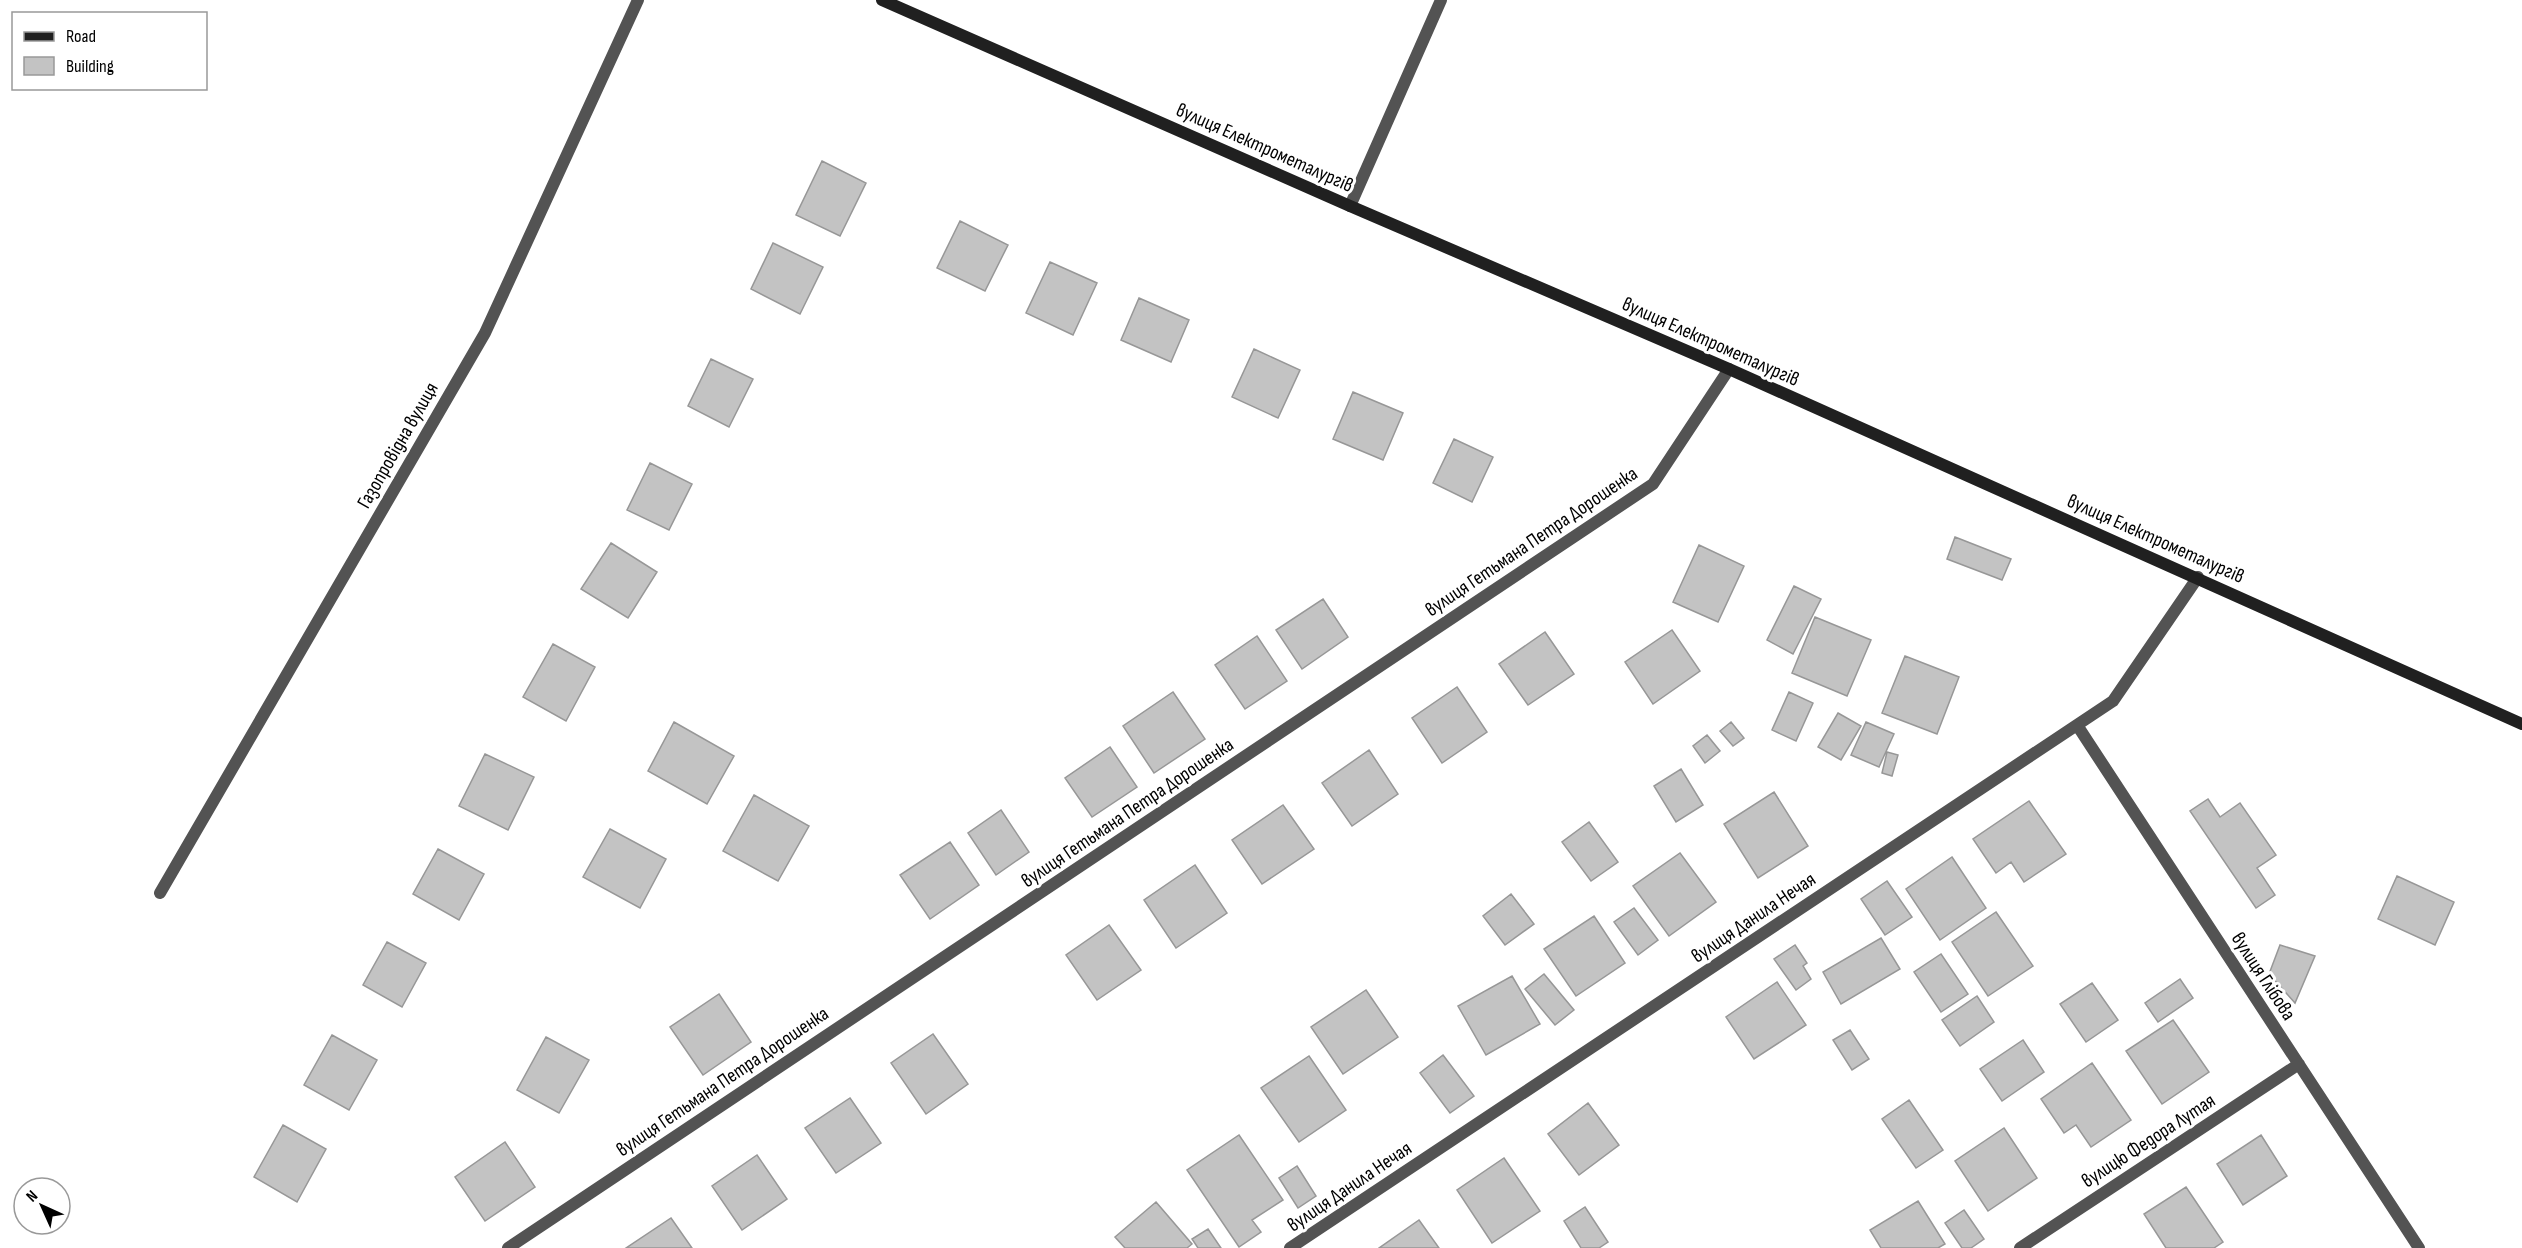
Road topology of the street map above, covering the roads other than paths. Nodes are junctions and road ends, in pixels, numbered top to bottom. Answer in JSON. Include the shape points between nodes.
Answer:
{"nodes":[{"id":1,"x":638,"y":0,"type":"edge"},
{"id":2,"x":882,"y":0,"type":"edge"},
{"id":3,"x":1442,"y":0,"type":"edge"},
{"id":4,"x":1350,"y":206,"type":"junction"},
{"id":5,"x":1729,"y":369,"type":"junction"},
{"id":6,"x":2198,"y":578,"type":"junction"},
{"id":7,"x":2522,"y":724,"type":"edge"},
{"id":8,"x":2077,"y":725,"type":"junction"},
{"id":9,"x":160,"y":893,"type":"dead end"},
{"id":10,"x":2298,"y":1064,"type":"junction"},
{"id":11,"x":508,"y":1248,"type":"edge"},
{"id":12,"x":1290,"y":1248,"type":"edge"},
{"id":13,"x":2020,"y":1248,"type":"edge"},
{"id":14,"x":2419,"y":1248,"type":"edge"}],
"edges":[{"from":1,"to":9,"type":"street","name":"Газопровідна вулиця","via":[[485,333]]},
{"from":2,"to":4,"type":"main road","name":"вулиця Електрометалургів"},
{"from":3,"to":4,"type":"street"},
{"from":4,"to":5,"type":"main road","name":"вулиця Електрометалургів"},
{"from":5,"to":6,"type":"main road","name":"вулиця Електрометалургів"},
{"from":5,"to":11,"type":"street","name":"вулиця Гетьмана Петра Дорошенка","via":[[1653,484]]},
{"from":6,"to":7,"type":"main road","name":"вулиця Електрометалургів"},
{"from":6,"to":8,"type":"street","name":"вулиця Данила Нечая","via":[[2113,701]]},
{"from":8,"to":10,"type":"street","name":"вулиця Глібова"},
{"from":8,"to":12,"type":"street","name":"вулиця Данила Нечая"},
{"from":10,"to":13,"type":"street","name":"вулицю Федора Лутая"},
{"from":10,"to":14,"type":"street","name":"вулиця Глібова"}]}
